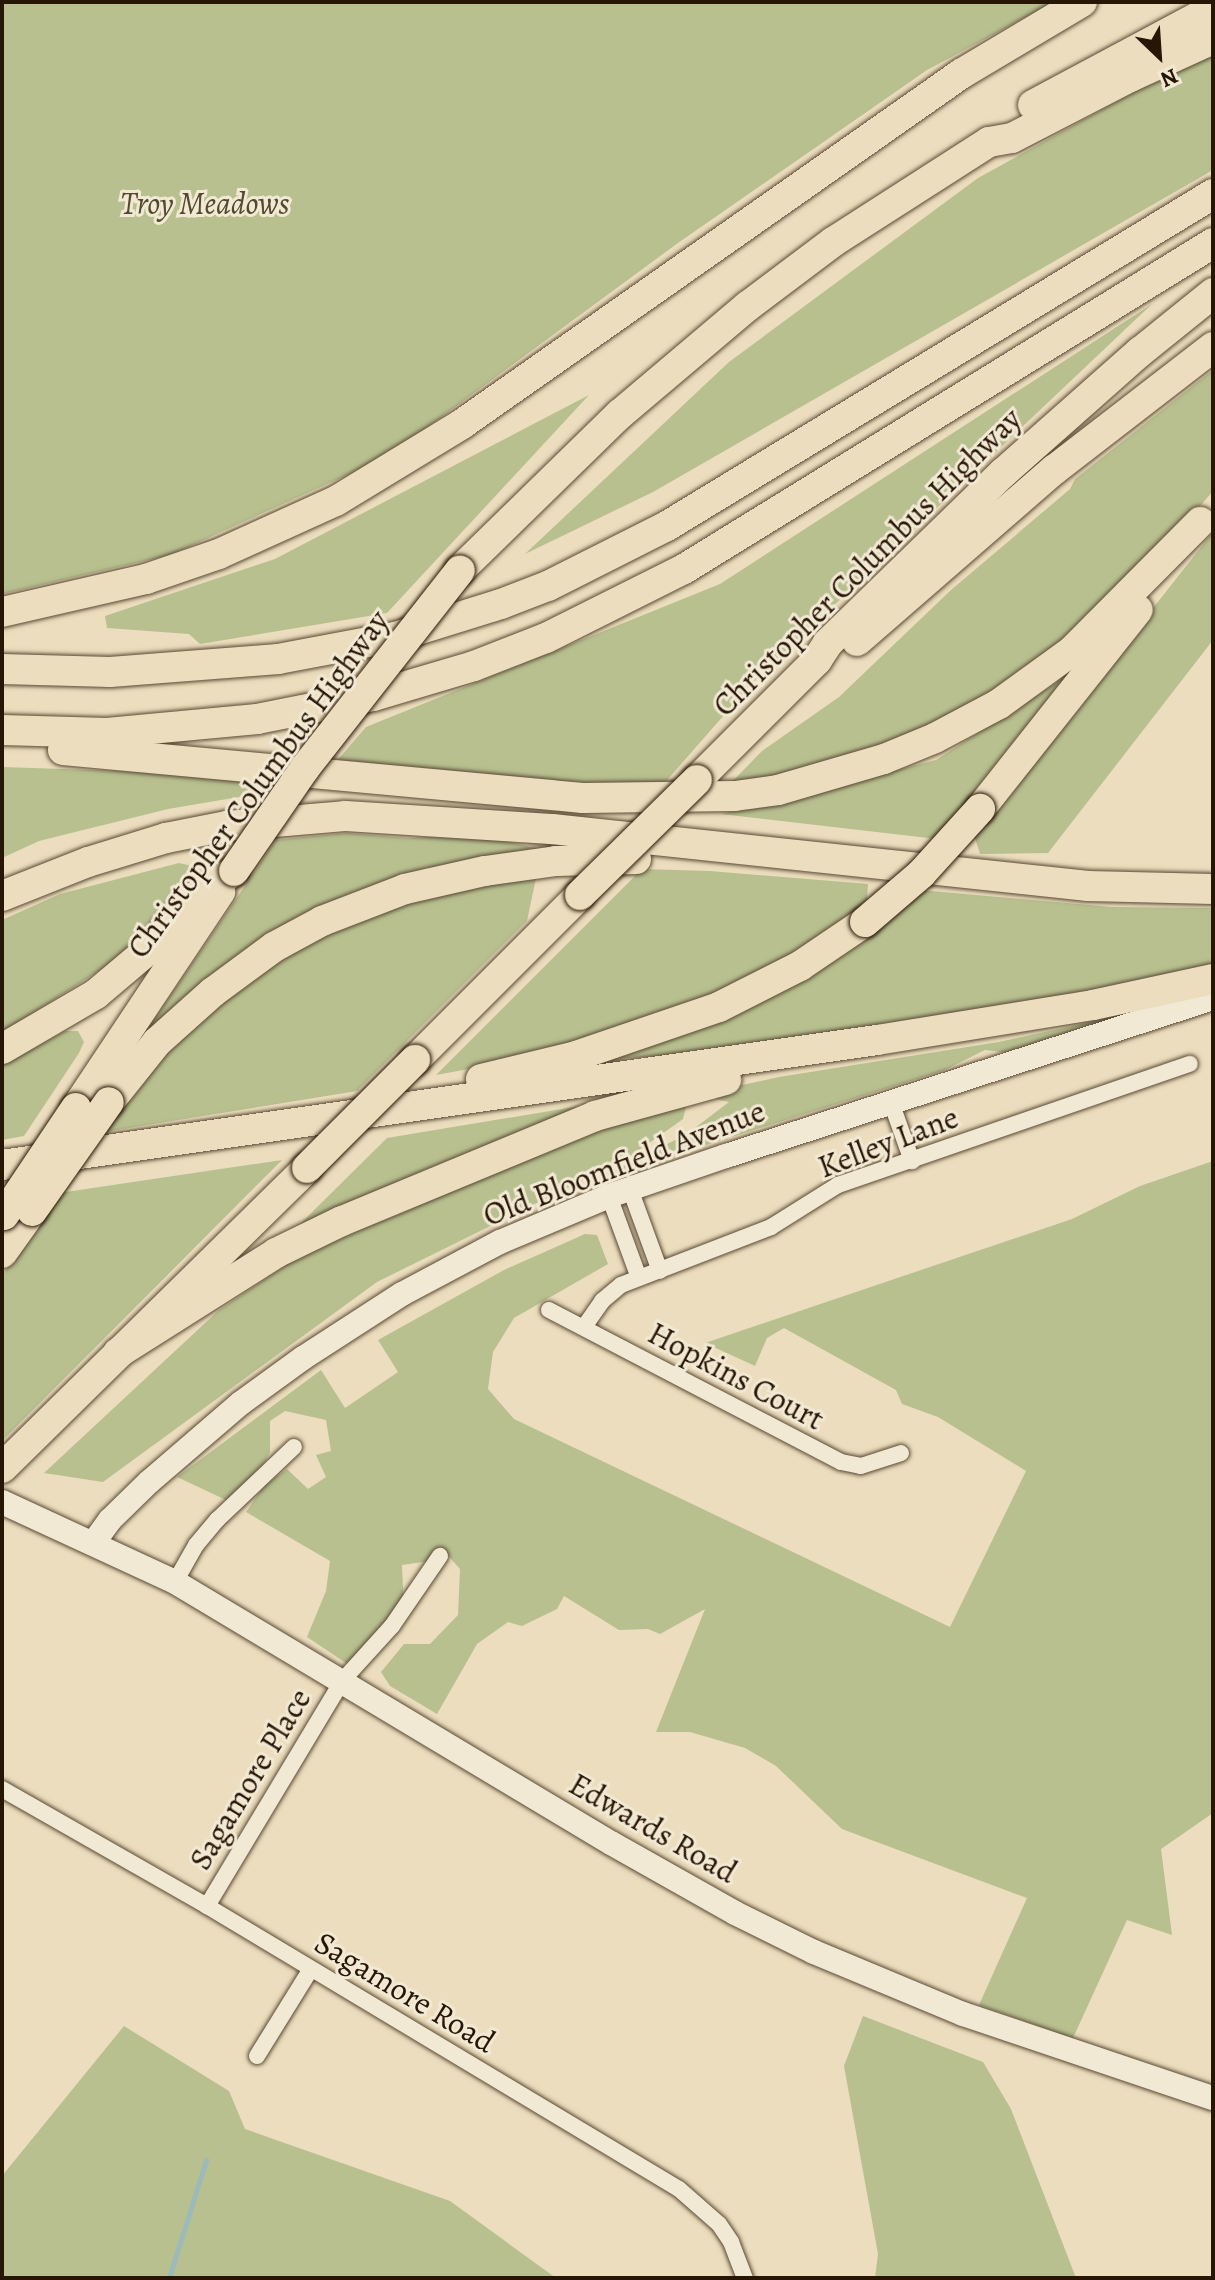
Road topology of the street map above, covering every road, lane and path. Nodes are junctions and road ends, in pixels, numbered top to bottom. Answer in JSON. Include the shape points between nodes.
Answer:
{"nodes":[{"id":1,"x":1082,"y":2,"type":"edge"},
{"id":2,"x":1213,"y":9,"type":"edge"},
{"id":3,"x":1213,"y":39,"type":"edge"},
{"id":4,"x":989,"y":142,"type":"junction"},
{"id":5,"x":1213,"y":194,"type":"edge"},
{"id":6,"x":1213,"y":243,"type":"edge"},
{"id":7,"x":1213,"y":293,"type":"edge"},
{"id":8,"x":1213,"y":347,"type":"edge"},
{"id":9,"x":1207,"y":514,"type":"edge"},
{"id":10,"x":2,"y":612,"type":"edge"},
{"id":11,"x":817,"y":660,"type":"junction"},
{"id":12,"x":2,"y":669,"type":"edge"},
{"id":13,"x":12,"y":731,"type":"edge"},
{"id":14,"x":745,"y":849,"type":"junction"},
{"id":15,"x":234,"y":871,"type":"junction"},
{"id":16,"x":1213,"y":889,"type":"edge"},
{"id":17,"x":2,"y":896,"type":"edge"},
{"id":18,"x":1213,"y":979,"type":"edge"},
{"id":19,"x":1213,"y":998,"type":"edge"},
{"id":20,"x":2,"y":1049,"type":"edge"},
{"id":21,"x":791,"y":1053,"type":"junction"},
{"id":22,"x":1190,"y":1064,"type":"dead end"},
{"id":23,"x":891,"y":1102,"type":"junction"},
{"id":24,"x":422,"y":1105,"type":"junction"},
{"id":25,"x":912,"y":1161,"type":"junction"},
{"id":26,"x":2,"y":1165,"type":"edge"},
{"id":27,"x":620,"y":1192,"type":"junction"},
{"id":28,"x":13,"y":1215,"type":"edge"},
{"id":29,"x":2,"y":1253,"type":"edge"},
{"id":30,"x":660,"y":1271,"type":"junction"},
{"id":31,"x":639,"y":1278,"type":"junction"},
{"id":32,"x":549,"y":1310,"type":"dead end"},
{"id":33,"x":584,"y":1327,"type":"junction"},
{"id":34,"x":118,"y":1353,"type":"junction"},
{"id":35,"x":294,"y":1447,"type":"dead end"},
{"id":36,"x":901,"y":1453,"type":"dead end"},
{"id":37,"x":4,"y":1466,"type":"edge"},
{"id":38,"x":2,"y":1502,"type":"edge"},
{"id":39,"x":94,"y":1542,"type":"junction"},
{"id":40,"x":440,"y":1556,"type":"dead end"},
{"id":41,"x":175,"y":1582,"type":"junction"},
{"id":42,"x":343,"y":1680,"type":"junction"},
{"id":43,"x":2,"y":1789,"type":"edge"},
{"id":44,"x":207,"y":1906,"type":"junction"},
{"id":45,"x":311,"y":1969,"type":"junction"},
{"id":46,"x":257,"y":2056,"type":"dead end"},
{"id":47,"x":1213,"y":2098,"type":"edge"},
{"id":48,"x":745,"y":2278,"type":"edge"}],
"edges":[{"from":1,"to":10,"type":"highway","via":[[961,74],[462,424],[336,501],[219,554],[146,579]]},
{"from":2,"to":4,"type":"highway","via":[[1037,102],[1007,120]]},
{"from":3,"to":4,"type":"highway","name":"Christopher Columbus Highway","via":[[1012,138]]},
{"from":4,"to":15,"type":"highway","name":"Christopher Columbus Highway","bridge":true,"via":[[833,242],[620,414],[460,570],[331,734]]},
{"from":5,"to":12,"type":"highway","via":[[758,473],[654,533],[524,595],[395,637],[278,659],[110,672]]},
{"from":6,"to":13,"type":"highway","via":[[684,569],[546,638],[373,696],[287,713],[174,729]]},
{"from":7,"to":11,"type":"highway","name":"Christopher Columbus Highway","via":[[1003,473],[828,643]]},
{"from":8,"to":11,"type":"highway","via":[[1054,470],[841,656]]},
{"from":9,"to":13,"type":"highway","via":[[1082,642],[999,704],[884,759],[778,790],[735,796],[583,798],[42,747]]},
{"from":9,"to":24,"type":"highway","bridge":true,"via":[[980,809],[921,874],[865,922],[800,966],[719,1007],[576,1056],[447,1087]]},
{"from":11,"to":34,"type":"highway","name":"Christopher Columbus Highway","bridge":true},
{"from":14,"to":16,"type":"highway","via":[[1088,886]]},
{"from":14,"to":17,"type":"highway","via":[[422,818],[290,819],[166,838]]},
{"from":14,"to":28,"type":"highway","bridge":true,"via":[[724,861],[594,858],[507,868],[405,889],[356,906],[274,947],[157,1042]]},
{"from":15,"to":20,"type":"highway","via":[[193,898],[148,950],[96,994]]},
{"from":15,"to":28,"type":"highway","name":"Christopher Columbus Highway","bridge":true,"via":[[76,1108]]},
{"from":18,"to":21,"type":"highway","via":[[1046,1013]]},
{"from":19,"to":23,"type":"street","name":"Old Bloomfield Avenue"},
{"from":21,"to":24,"type":"highway"},
{"from":21,"to":34,"type":"highway","via":[[774,1069],[595,1116],[368,1209],[276,1253]]},
{"from":22,"to":25,"type":"street","name":"Kelley Lane"},
{"from":23,"to":25,"type":"street"},
{"from":23,"to":27,"type":"street","name":"Old Bloomfield Avenue"},
{"from":24,"to":26,"type":"highway"},
{"from":25,"to":30,"type":"street","name":"Kelley Lane","via":[[838,1185],[771,1227]]},
{"from":27,"to":30,"type":"street"},
{"from":27,"to":31,"type":"street"},
{"from":27,"to":39,"type":"street","name":"Old Bloomfield Avenue","via":[[440,1273],[303,1358],[149,1482]]},
{"from":28,"to":29,"type":"highway"},
{"from":30,"to":31,"type":"street","name":"Kelley Lane"},
{"from":31,"to":33,"type":"street","name":"Kelley Lane","via":[[610,1293]]},
{"from":32,"to":33,"type":"street","name":"Hopkins Court"},
{"from":33,"to":36,"type":"street","name":"Hopkins Court","via":[[841,1462],[861,1466]]},
{"from":34,"to":37,"type":"highway","name":"Christopher Columbus Highway"},
{"from":35,"to":41,"type":"street","via":[[217,1520]]},
{"from":38,"to":39,"type":"street"},
{"from":39,"to":41,"type":"street","name":"Edwards Road"},
{"from":40,"to":42,"type":"street","name":"Sagamore Place","via":[[392,1626]]},
{"from":41,"to":42,"type":"street","name":"Edwards Road"},
{"from":42,"to":44,"type":"street","name":"Sagamore Place"},
{"from":42,"to":47,"type":"street","name":"Edwards Road","via":[[611,1843],[814,1952],[963,2014]]},
{"from":43,"to":44,"type":"street","name":"Sagamore Road"},
{"from":44,"to":45,"type":"street","name":"Sagamore Road"},
{"from":45,"to":46,"type":"street"},
{"from":45,"to":48,"type":"street","name":"Sagamore Road","via":[[695,2200],[731,2242]]}]}
